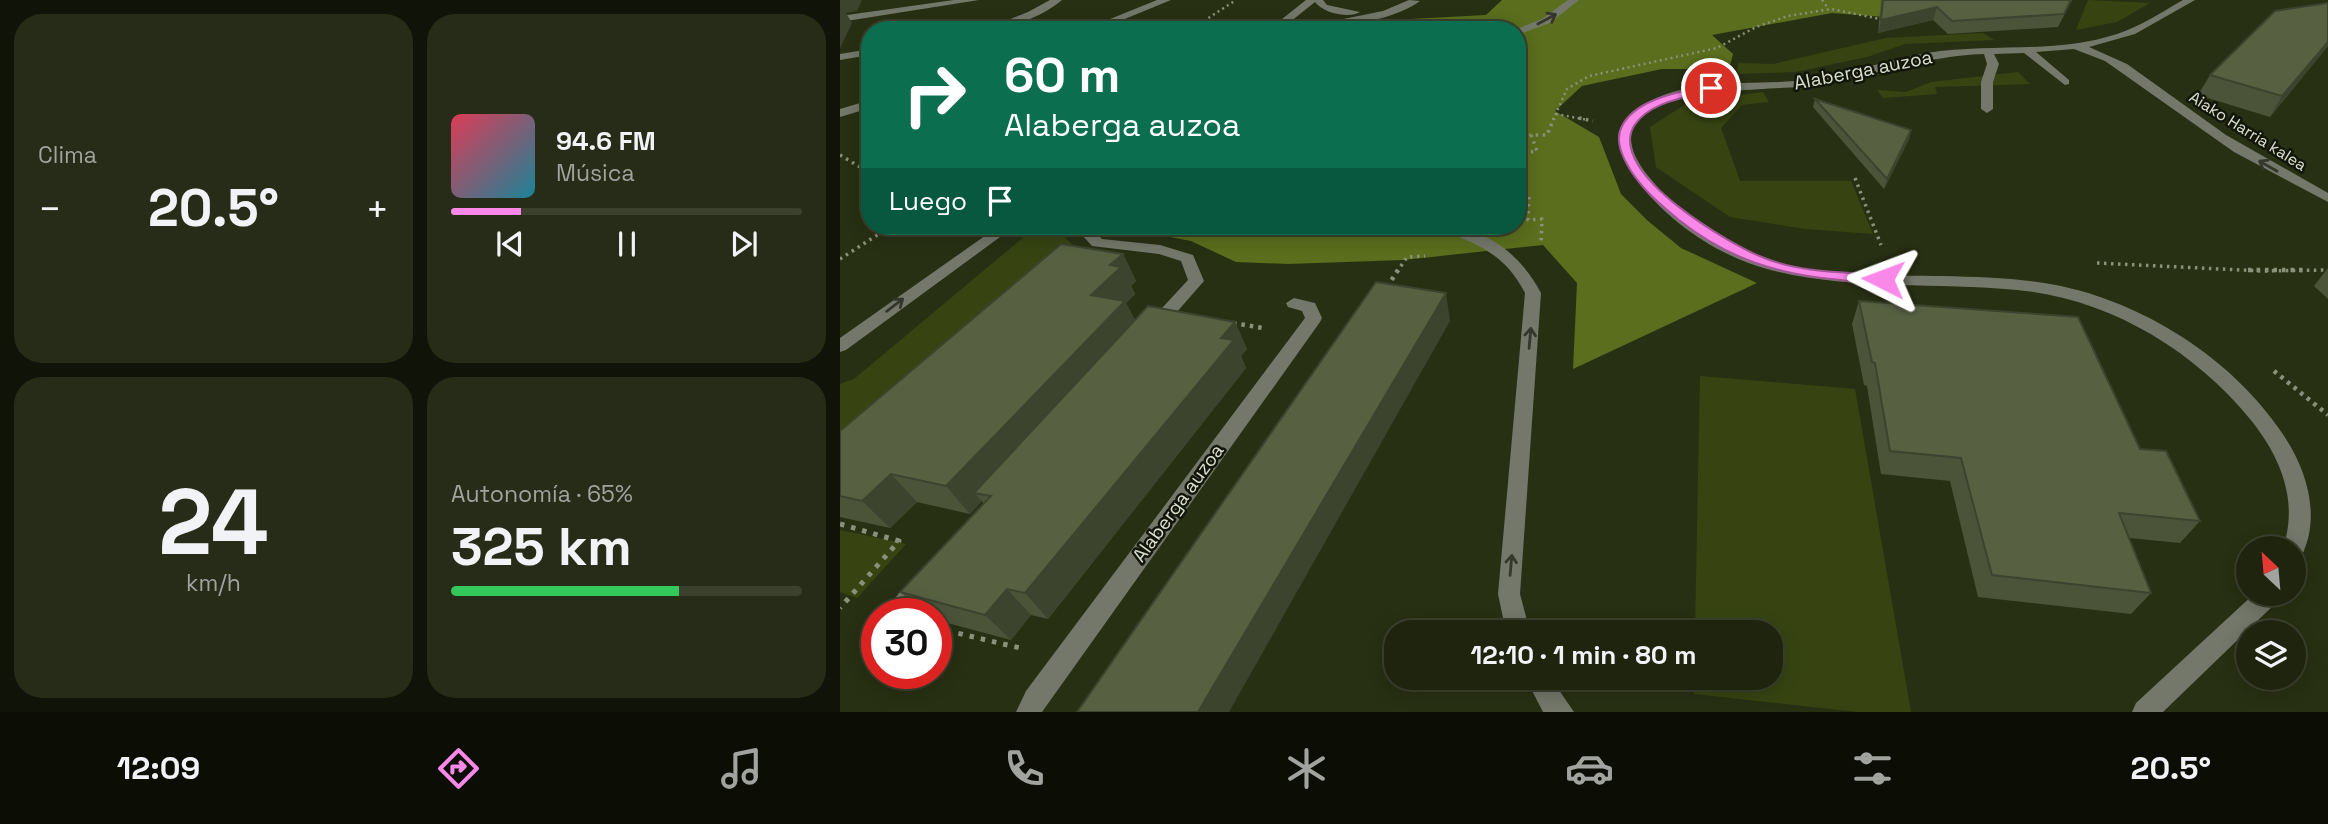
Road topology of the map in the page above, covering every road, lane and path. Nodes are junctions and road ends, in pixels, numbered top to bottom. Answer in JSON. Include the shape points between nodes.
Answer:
{"nodes":[{"id":1,"x":974,"y":0,"type":"edge"},
{"id":2,"x":1057,"y":0,"type":"edge"},
{"id":3,"x":1166,"y":0,"type":"edge"},
{"id":4,"x":1236,"y":0,"type":"edge"},
{"id":5,"x":1312,"y":0,"type":"edge"},
{"id":6,"x":1318,"y":0,"type":"edge"},
{"id":7,"x":1574,"y":0,"type":"edge"},
{"id":8,"x":1822,"y":0,"type":"edge"},
{"id":9,"x":2190,"y":0,"type":"edge"},
{"id":10,"x":1415,"y":1,"type":"edge"},
{"id":11,"x":1828,"y":9,"type":"junction"},
{"id":12,"x":840,"y":19,"type":"edge"},
{"id":13,"x":1012,"y":21,"type":"edge"},
{"id":14,"x":1111,"y":21,"type":"edge"},
{"id":15,"x":1204,"y":21,"type":"edge"},
{"id":16,"x":1285,"y":21,"type":"edge"},
{"id":17,"x":1345,"y":21,"type":"edge"},
{"id":18,"x":1889,"y":21,"type":"edge"},
{"id":19,"x":1526,"y":29,"type":"edge"},
{"id":20,"x":2111,"y":39,"type":"junction"},
{"id":21,"x":2072,"y":45,"type":"junction"},
{"id":22,"x":2026,"y":48,"type":"junction"},
{"id":23,"x":1988,"y":51,"type":"junction"},
{"id":24,"x":861,"y":54,"type":"edge"},
{"id":25,"x":840,"y":57,"type":"edge"},
{"id":26,"x":2119,"y":62,"type":"junction"},
{"id":27,"x":2066,"y":82,"type":"dead end"},
{"id":28,"x":861,"y":107,"type":"edge"},
{"id":29,"x":1987,"y":109,"type":"dead end"},
{"id":30,"x":840,"y":113,"type":"edge"},
{"id":31,"x":1526,"y":154,"type":"edge"},
{"id":32,"x":840,"y":155,"type":"edge"},
{"id":33,"x":861,"y":168,"type":"edge"},
{"id":34,"x":1855,"y":178,"type":"dead end"},
{"id":35,"x":2328,"y":198,"type":"edge"},
{"id":36,"x":877,"y":235,"type":"edge"},
{"id":37,"x":995,"y":235,"type":"edge"},
{"id":38,"x":1090,"y":235,"type":"edge"},
{"id":39,"x":1465,"y":235,"type":"edge"},
{"id":40,"x":1883,"y":251,"type":"dead end"},
{"id":41,"x":1435,"y":255,"type":"dead end"},
{"id":42,"x":840,"y":259,"type":"edge"},
{"id":43,"x":2328,"y":270,"type":"edge"},
{"id":44,"x":2262,"y":271,"type":"dead end"},
{"id":45,"x":1384,"y":291,"type":"edge"},
{"id":46,"x":1294,"y":303,"type":"dead end"},
{"id":47,"x":1169,"y":311,"type":"junction"},
{"id":48,"x":1301,"y":335,"type":"junction"},
{"id":49,"x":1142,"y":342,"type":"edge"},
{"id":50,"x":840,"y":346,"type":"edge"},
{"id":51,"x":2273,"y":371,"type":"dead end"},
{"id":52,"x":2328,"y":415,"type":"edge"},
{"id":53,"x":840,"y":524,"type":"edge"},
{"id":54,"x":2299,"y":536,"type":"edge"},
{"id":55,"x":933,"y":574,"type":"edge"},
{"id":56,"x":911,"y":598,"type":"edge"},
{"id":57,"x":2257,"y":606,"type":"edge"},
{"id":58,"x":840,"y":608,"type":"edge"},
{"id":59,"x":1515,"y":620,"type":"edge"},
{"id":60,"x":952,"y":632,"type":"edge"},
{"id":61,"x":1065,"y":659,"type":"junction"},
{"id":62,"x":1544,"y":690,"type":"edge"},
{"id":63,"x":1029,"y":712,"type":"edge"},
{"id":64,"x":1562,"y":712,"type":"edge"},
{"id":65,"x":2145,"y":712,"type":"edge"}],
"edges":[{"from":1,"to":12,"type":"street"},
{"from":2,"to":13,"type":"street"},
{"from":3,"to":14,"type":"street"},
{"from":4,"to":15,"type":"path"},
{"from":5,"to":16,"type":"street"},
{"from":6,"to":10,"type":"street","via":[[1324,8],[1348,13]]},
{"from":19,"to":7,"type":"street","one_way":true,"via":[[1546,21]]},
{"from":8,"to":11,"type":"path"},
{"from":9,"to":20,"type":"street","name":"Alaberga auzoa"},
{"from":10,"to":17,"type":"street","via":[[1385,14]]},
{"from":11,"to":18,"type":"path"},
{"from":11,"to":31,"type":"path","via":[[1774,20],[1717,48],[1589,76],[1567,89],[1547,135],[1531,135],[1537,151]]},
{"from":20,"to":21,"type":"street","name":"Alaberga auzoa"},
{"from":20,"to":26,"type":"street"},
{"from":21,"to":22,"type":"street","name":"Alaberga auzoa"},
{"from":21,"to":26,"type":"street","name":"Aiako Harria kalea"},
{"from":22,"to":23,"type":"street","name":"Alaberga auzoa"},
{"from":22,"to":27,"type":"street"},
{"from":23,"to":29,"type":"street","via":[[1993,64],[1987,82]]},
{"from":23,"to":54,"type":"street","name":"Alaberga auzoa","via":[[1929,56],[1811,83],[1684,93],[1657,102],[1636,116],[1624,141],[1630,159],[1662,200],[1735,252],[1766,264],[1856,278],[2054,289],[2094,301],[2174,340],[2249,402],[2283,448],[2298,491]]},
{"from":24,"to":25,"type":"street"},
{"from":35,"to":26,"type":"street","name":"Aiako Harria kalea","one_way":true,"via":[[2224,140]]},
{"from":28,"to":30,"type":"street"},
{"from":32,"to":33,"type":"path"},
{"from":34,"to":40,"type":"path"},
{"from":36,"to":42,"type":"path"},
{"from":50,"to":37,"type":"street","one_way":true},
{"from":38,"to":47,"type":"street","via":[[1097,243],[1188,258],[1196,281]]},
{"from":59,"to":39,"type":"street","one_way":true,"via":[[1508,594],[1533,293],[1524,272],[1503,251]]},
{"from":41,"to":45,"type":"path","via":[[1407,257]]},
{"from":43,"to":44,"type":"path"},
{"from":46,"to":48,"type":"street","name":"Alaberga auzoa","via":[[1309,307],[1314,318]]},
{"from":47,"to":48,"type":"path"},
{"from":47,"to":49,"type":"street"},
{"from":48,"to":61,"type":"street","name":"Alaberga auzoa"},
{"from":51,"to":52,"type":"path"},
{"from":53,"to":58,"type":"path","via":[[900,541]]},
{"from":55,"to":56,"type":"street"},
{"from":57,"to":65,"type":"street"},
{"from":60,"to":61,"type":"path"},
{"from":61,"to":63,"type":"street","name":"Alaberga auzoa"},
{"from":62,"to":64,"type":"street"}]}
